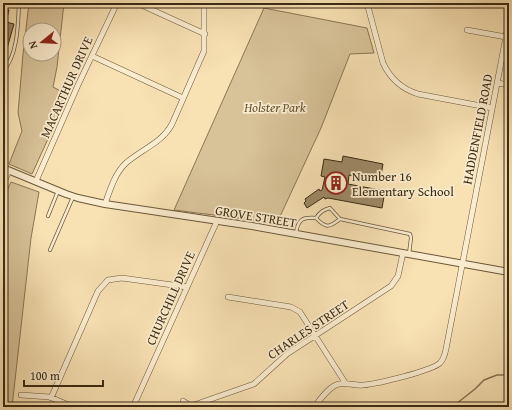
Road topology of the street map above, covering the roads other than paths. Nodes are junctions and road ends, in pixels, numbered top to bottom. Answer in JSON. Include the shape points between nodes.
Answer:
{"nodes":[{"id":1,"x":19,"y":3,"type":"edge"},
{"id":2,"x":117,"y":3,"type":"edge"},
{"id":3,"x":137,"y":3,"type":"edge"},
{"id":4,"x":204,"y":3,"type":"edge"},
{"id":5,"x":366,"y":3,"type":"edge"},
{"id":6,"x":509,"y":22,"type":"edge"},
{"id":7,"x":467,"y":30,"type":"dead end"},
{"id":8,"x":205,"y":34,"type":"junction"},
{"id":9,"x":506,"y":37,"type":"junction"},
{"id":10,"x":92,"y":56,"type":"junction"},
{"id":11,"x":3,"y":71,"type":"edge"},
{"id":12,"x":497,"y":83,"type":"junction"},
{"id":13,"x":509,"y":85,"type":"edge"},
{"id":14,"x":184,"y":98,"type":"junction"},
{"id":15,"x":492,"y":108,"type":"junction"},
{"id":16,"x":6,"y":169,"type":"edge"},
{"id":17,"x":36,"y":181,"type":"junction"},
{"id":18,"x":3,"y":185,"type":"edge"},
{"id":19,"x":58,"y":191,"type":"junction"},
{"id":20,"x":73,"y":196,"type":"junction"},
{"id":21,"x":105,"y":204,"type":"junction"},
{"id":22,"x":48,"y":216,"type":"dead end"},
{"id":23,"x":316,"y":218,"type":"junction"},
{"id":24,"x":340,"y":219,"type":"junction"},
{"id":25,"x":217,"y":221,"type":"junction"},
{"id":26,"x":296,"y":234,"type":"junction"},
{"id":27,"x":50,"y":250,"type":"dead end"},
{"id":28,"x":406,"y":254,"type":"junction"},
{"id":29,"x":462,"y":264,"type":"junction"},
{"id":30,"x":509,"y":272,"type":"edge"},
{"id":31,"x":187,"y":287,"type":"junction"},
{"id":32,"x":228,"y":297,"type":"dead end"},
{"id":33,"x":316,"y":335,"type":"junction"},
{"id":34,"x":346,"y":384,"type":"junction"},
{"id":35,"x":21,"y":395,"type":"dead end"},
{"id":36,"x":51,"y":398,"type":"junction"},
{"id":37,"x":184,"y":402,"type":"dead end"},
{"id":38,"x":73,"y":407,"type":"edge"},
{"id":39,"x":134,"y":407,"type":"edge"},
{"id":40,"x":314,"y":407,"type":"edge"}],
"edges":[{"from":1,"to":11,"type":"lane","via":[[14,47]]},
{"from":2,"to":10,"type":"street","name":"MACARTHUR DRIVE"},
{"from":3,"to":8,"type":"street"},
{"from":4,"to":8,"type":"street"},
{"from":5,"to":15,"type":"street","via":[[383,63],[397,83],[418,94]]},
{"from":6,"to":9,"type":"street","name":"HADDENFIELD ROAD"},
{"from":7,"to":9,"type":"street"},
{"from":8,"to":14,"type":"street","via":[[204,51]]},
{"from":9,"to":12,"type":"street","name":"HADDENFIELD ROAD"},
{"from":10,"to":14,"type":"street"},
{"from":10,"to":17,"type":"street","name":"MACARTHUR DRIVE"},
{"from":12,"to":13,"type":"street"},
{"from":12,"to":15,"type":"street","name":"HADDENFIELD ROAD"},
{"from":14,"to":21,"type":"street","via":[[165,135],[120,169]]},
{"from":15,"to":29,"type":"street","name":"HADDENFIELD ROAD"},
{"from":16,"to":17,"type":"street","name":"GROVE STREET"},
{"from":16,"to":18,"type":"street"},
{"from":17,"to":19,"type":"street","name":"GROVE STREET"},
{"from":19,"to":20,"type":"street","name":"GROVE STREET"},
{"from":19,"to":22,"type":"lane"},
{"from":20,"to":21,"type":"street","name":"GROVE STREET"},
{"from":20,"to":27,"type":"lane"},
{"from":21,"to":25,"type":"street","name":"GROVE STREET"},
{"from":23,"to":24,"type":"lane","via":[[326,226]]},
{"from":23,"to":24,"type":"lane","via":[[324,209],[330,208]]},
{"from":23,"to":26,"type":"lane","via":[[302,220],[297,225]]},
{"from":24,"to":28,"type":"lane","via":[[410,234]]},
{"from":25,"to":26,"type":"street","name":"GROVE STREET"},
{"from":25,"to":31,"type":"street","name":"CHURCHILL DRIVE"},
{"from":26,"to":28,"type":"street","name":"GROVE STREET"},
{"from":28,"to":29,"type":"street","name":"GROVE STREET"},
{"from":28,"to":33,"type":"street","name":"CHARLES STREET","via":[[398,276],[391,286]]},
{"from":29,"to":30,"type":"street","name":"GROVE STREET"},
{"from":29,"to":34,"type":"street","name":"HADDENFIELD ROAD","via":[[446,349],[441,362],[429,369],[380,382],[362,386]]},
{"from":31,"to":36,"type":"street","via":[[122,278],[105,283],[98,291]]},
{"from":31,"to":39,"type":"street","name":"CHURCHILL DRIVE"},
{"from":32,"to":33,"type":"street","via":[[294,308],[303,315]]},
{"from":33,"to":34,"type":"street"},
{"from":33,"to":37,"type":"street","name":"CHARLES STREET","via":[[287,354],[254,384],[191,406]]},
{"from":34,"to":40,"type":"street","via":[[332,388]]},
{"from":35,"to":36,"type":"street"},
{"from":36,"to":38,"type":"street"}]}
